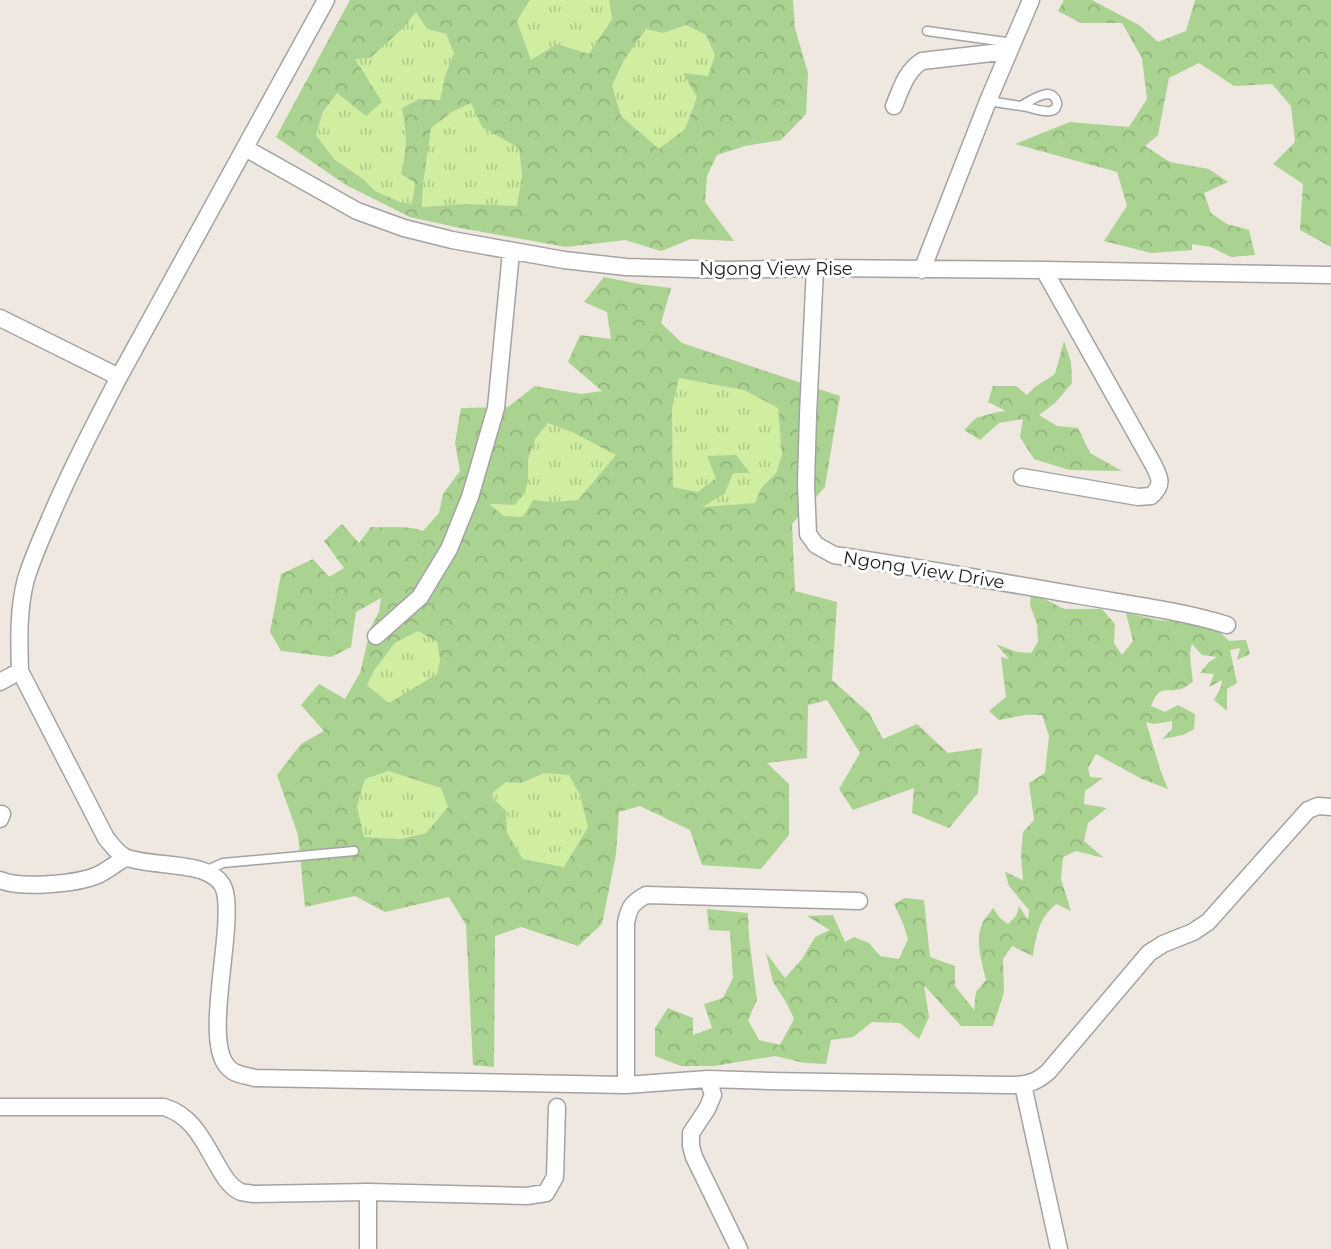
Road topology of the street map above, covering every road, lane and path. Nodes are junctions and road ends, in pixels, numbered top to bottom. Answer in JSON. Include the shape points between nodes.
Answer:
{"nodes":[{"id":1,"x":326,"y":0,"type":"edge"},
{"id":2,"x":1031,"y":0,"type":"edge"},
{"id":3,"x":927,"y":31,"type":"dead end"},
{"id":4,"x":1011,"y":47,"type":"junction"},
{"id":5,"x":988,"y":101,"type":"junction"},
{"id":6,"x":894,"y":106,"type":"dead end"},
{"id":7,"x":1021,"y":106,"type":"dead end"},
{"id":8,"x":244,"y":148,"type":"junction"},
{"id":9,"x":511,"y":252,"type":"junction"},
{"id":10,"x":815,"y":268,"type":"junction"},
{"id":11,"x":922,"y":270,"type":"junction"},
{"id":12,"x":1044,"y":270,"type":"junction"},
{"id":13,"x":1331,"y":275,"type":"edge"},
{"id":14,"x":0,"y":318,"type":"edge"},
{"id":15,"x":119,"y":377,"type":"junction"},
{"id":16,"x":1022,"y":477,"type":"dead end"},
{"id":17,"x":1227,"y":625,"type":"dead end"},
{"id":18,"x":376,"y":636,"type":"dead end"},
{"id":19,"x":20,"y":671,"type":"junction"},
{"id":20,"x":0,"y":682,"type":"edge"},
{"id":21,"x":1331,"y":807,"type":"edge"},
{"id":22,"x":354,"y":851,"type":"dead end"},
{"id":23,"x":127,"y":857,"type":"junction"},
{"id":24,"x":205,"y":871,"type":"junction"},
{"id":25,"x":0,"y":880,"type":"edge"},
{"id":26,"x":859,"y":901,"type":"dead end"},
{"id":27,"x":708,"y":1079,"type":"junction"},
{"id":28,"x":626,"y":1085,"type":"junction"},
{"id":29,"x":1023,"y":1085,"type":"junction"},
{"id":30,"x":0,"y":1107,"type":"edge"},
{"id":31,"x":557,"y":1107,"type":"dead end"},
{"id":32,"x":368,"y":1192,"type":"junction"},
{"id":33,"x":368,"y":1249,"type":"edge"},
{"id":34,"x":739,"y":1249,"type":"edge"},
{"id":35,"x":1059,"y":1249,"type":"edge"}],
"edges":[{"from":1,"to":8,"type":"street"},
{"from":2,"to":4,"type":"street"},
{"from":3,"to":4,"type":"lane"},
{"from":4,"to":5,"type":"street"},
{"from":4,"to":6,"type":"street","via":[[922,61],[908,75]]},
{"from":5,"to":7,"type":"lane"},
{"from":5,"to":11,"type":"street"},
{"from":8,"to":9,"type":"street","name":"Ngong View Rise","via":[[358,211],[404,228]]},
{"from":8,"to":15,"type":"street"},
{"from":9,"to":10,"type":"street","name":"Ngong View Rise","via":[[626,267]]},
{"from":9,"to":18,"type":"street","via":[[496,408],[470,497],[449,548],[420,597]]},
{"from":10,"to":11,"type":"street","name":"Ngong View Rise"},
{"from":10,"to":17,"type":"street","name":"Ngong View Drive","via":[[806,484],[808,534],[816,545],[834,555]]},
{"from":11,"to":12,"type":"street","name":"Ngong View Rise"},
{"from":12,"to":13,"type":"street","name":"Ngong View Rise"},
{"from":12,"to":16,"type":"street","via":[[1160,480],[1151,496],[1138,497]]},
{"from":14,"to":15,"type":"street"},
{"from":15,"to":19,"type":"street","via":[[58,499],[26,580]]},
{"from":19,"to":20,"type":"street"},
{"from":19,"to":23,"type":"street","via":[[106,838]]},
{"from":21,"to":29,"type":"street","via":[[1308,810],[1208,922],[1149,953],[1048,1072],[1037,1082]]},
{"from":22,"to":24,"type":"lane","via":[[223,863]]},
{"from":23,"to":24,"type":"street"},
{"from":23,"to":25,"type":"street","via":[[82,880],[15,884]]},
{"from":24,"to":28,"type":"street","via":[[219,878],[225,890],[218,1031],[225,1064],[235,1073],[255,1078]]},
{"from":26,"to":28,"type":"street","via":[[646,895],[634,902],[626,923]]},
{"from":27,"to":28,"type":"street"},
{"from":27,"to":29,"type":"street"},
{"from":27,"to":34,"type":"street","via":[[713,1095],[691,1133],[691,1146]]},
{"from":29,"to":35,"type":"street"},
{"from":30,"to":32,"type":"street","via":[[164,1107],[187,1118],[227,1182],[240,1192]]},
{"from":31,"to":32,"type":"street","via":[[555,1177],[546,1193]]},
{"from":32,"to":33,"type":"street"}]}
